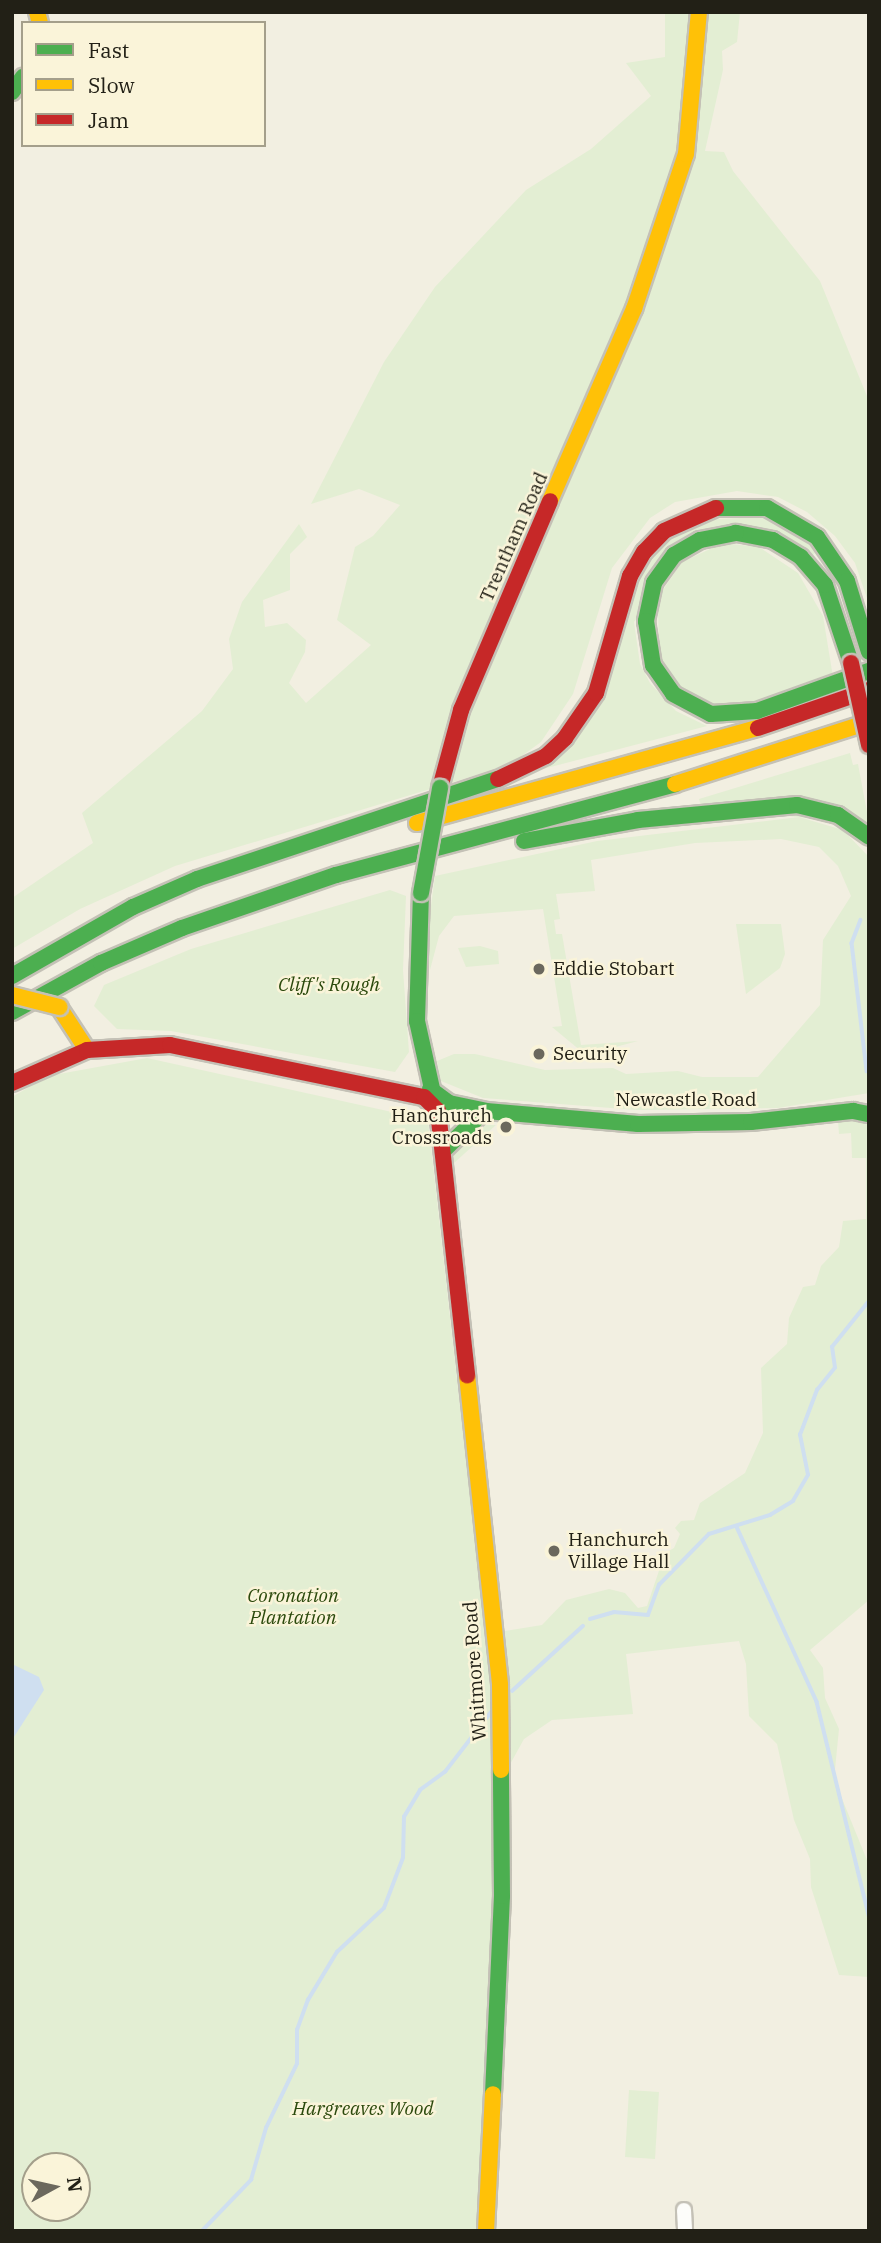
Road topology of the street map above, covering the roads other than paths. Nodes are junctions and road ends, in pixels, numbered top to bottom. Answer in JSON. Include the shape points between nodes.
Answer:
{"nodes":[{"id":1,"x":699,"y":12,"type":"edge"},
{"id":2,"x":869,"y":652,"type":"edge"},
{"id":3,"x":869,"y":671,"type":"edge"},
{"id":4,"x":869,"y":690,"type":"edge"},
{"id":5,"x":869,"y":722,"type":"edge"},
{"id":6,"x":869,"y":745,"type":"edge"},
{"id":7,"x":869,"y":837,"type":"edge"},
{"id":8,"x":182,"y":928,"type":"junction"},
{"id":9,"x":68,"y":947,"type":"junction"},
{"id":10,"x":12,"y":976,"type":"edge"},
{"id":11,"x":12,"y":995,"type":"edge"},
{"id":12,"x":12,"y":1012,"type":"edge"},
{"id":13,"x":87,"y":1050,"type":"junction"},
{"id":14,"x":12,"y":1083,"type":"edge"},
{"id":15,"x":346,"y":1083,"type":"junction"},
{"id":16,"x":430,"y":1089,"type":"junction"},
{"id":17,"x":869,"y":1102,"type":"edge"},
{"id":18,"x":439,"y":1111,"type":"junction"},
{"id":19,"x":861,"y":1112,"type":"edge"},
{"id":20,"x":519,"y":1113,"type":"junction"},
{"id":21,"x":477,"y":1118,"type":"junction"},
{"id":22,"x":444,"y":1150,"type":"junction"},
{"id":23,"x":684,"y":2210,"type":"dead end"},
{"id":24,"x":485,"y":2231,"type":"edge"},
{"id":25,"x":685,"y":2231,"type":"edge"}],
"edges":[{"from":1,"to":16,"type":"main road","name":"Trentham Road","bridge":true,"via":[[694,111],[686,154],[639,296],[562,482],[486,647],[461,710],[440,788],[421,893],[417,1021]]},
{"from":2,"to":9,"type":"main road","via":[[847,581],[817,537],[767,508],[712,508],[664,531],[643,552],[629,576],[596,693],[565,738],[546,756],[502,778],[197,879],[133,907]]},
{"from":3,"to":6,"type":"main road","bridge":true,"via":[[757,711],[710,714],[673,694],[653,665],[646,621],[654,583],[674,555],[700,540],[736,534],[773,540],[802,557],[825,585],[851,663]]},
{"from":4,"to":9,"type":"main road","via":[[709,745],[238,875]]},
{"from":5,"to":8,"type":"main road","via":[[649,792],[336,875]]},
{"from":7,"to":8,"type":"main road","via":[[838,816],[797,805],[638,820],[501,845]]},
{"from":8,"to":12,"type":"main road","via":[[101,963]]},
{"from":9,"to":10,"type":"main road"},
{"from":11,"to":13,"type":"main road","bridge":true,"via":[[59,1007]]},
{"from":13,"to":14,"type":"main road","name":"Newcastle Road"},
{"from":13,"to":15,"type":"main road","name":"Newcastle Road","via":[[170,1045]]},
{"from":15,"to":16,"type":"main road","name":"Newcastle Road","via":[[373,1076]]},
{"from":15,"to":18,"type":"main road","name":"Newcastle Road","via":[[424,1097]]},
{"from":16,"to":18,"type":"main road","name":"Trentham Road"},
{"from":16,"to":20,"type":"main road","name":"Newcastle Road"},
{"from":17,"to":19,"type":"main road","name":"Newcastle Road"},
{"from":18,"to":21,"type":"main road","name":"Newcastle Road"},
{"from":18,"to":22,"type":"main road","name":"Whitmore Road"},
{"from":19,"to":20,"type":"main road","name":"Newcastle Road","via":[[678,1124]]},
{"from":20,"to":21,"type":"main road","name":"Newcastle Road","via":[[498,1121]]},
{"from":21,"to":22,"type":"main road"},
{"from":22,"to":24,"type":"main road","name":"Whitmore Road","via":[[500,1698],[502,1896]]},
{"from":23,"to":25,"type":"street"}]}
